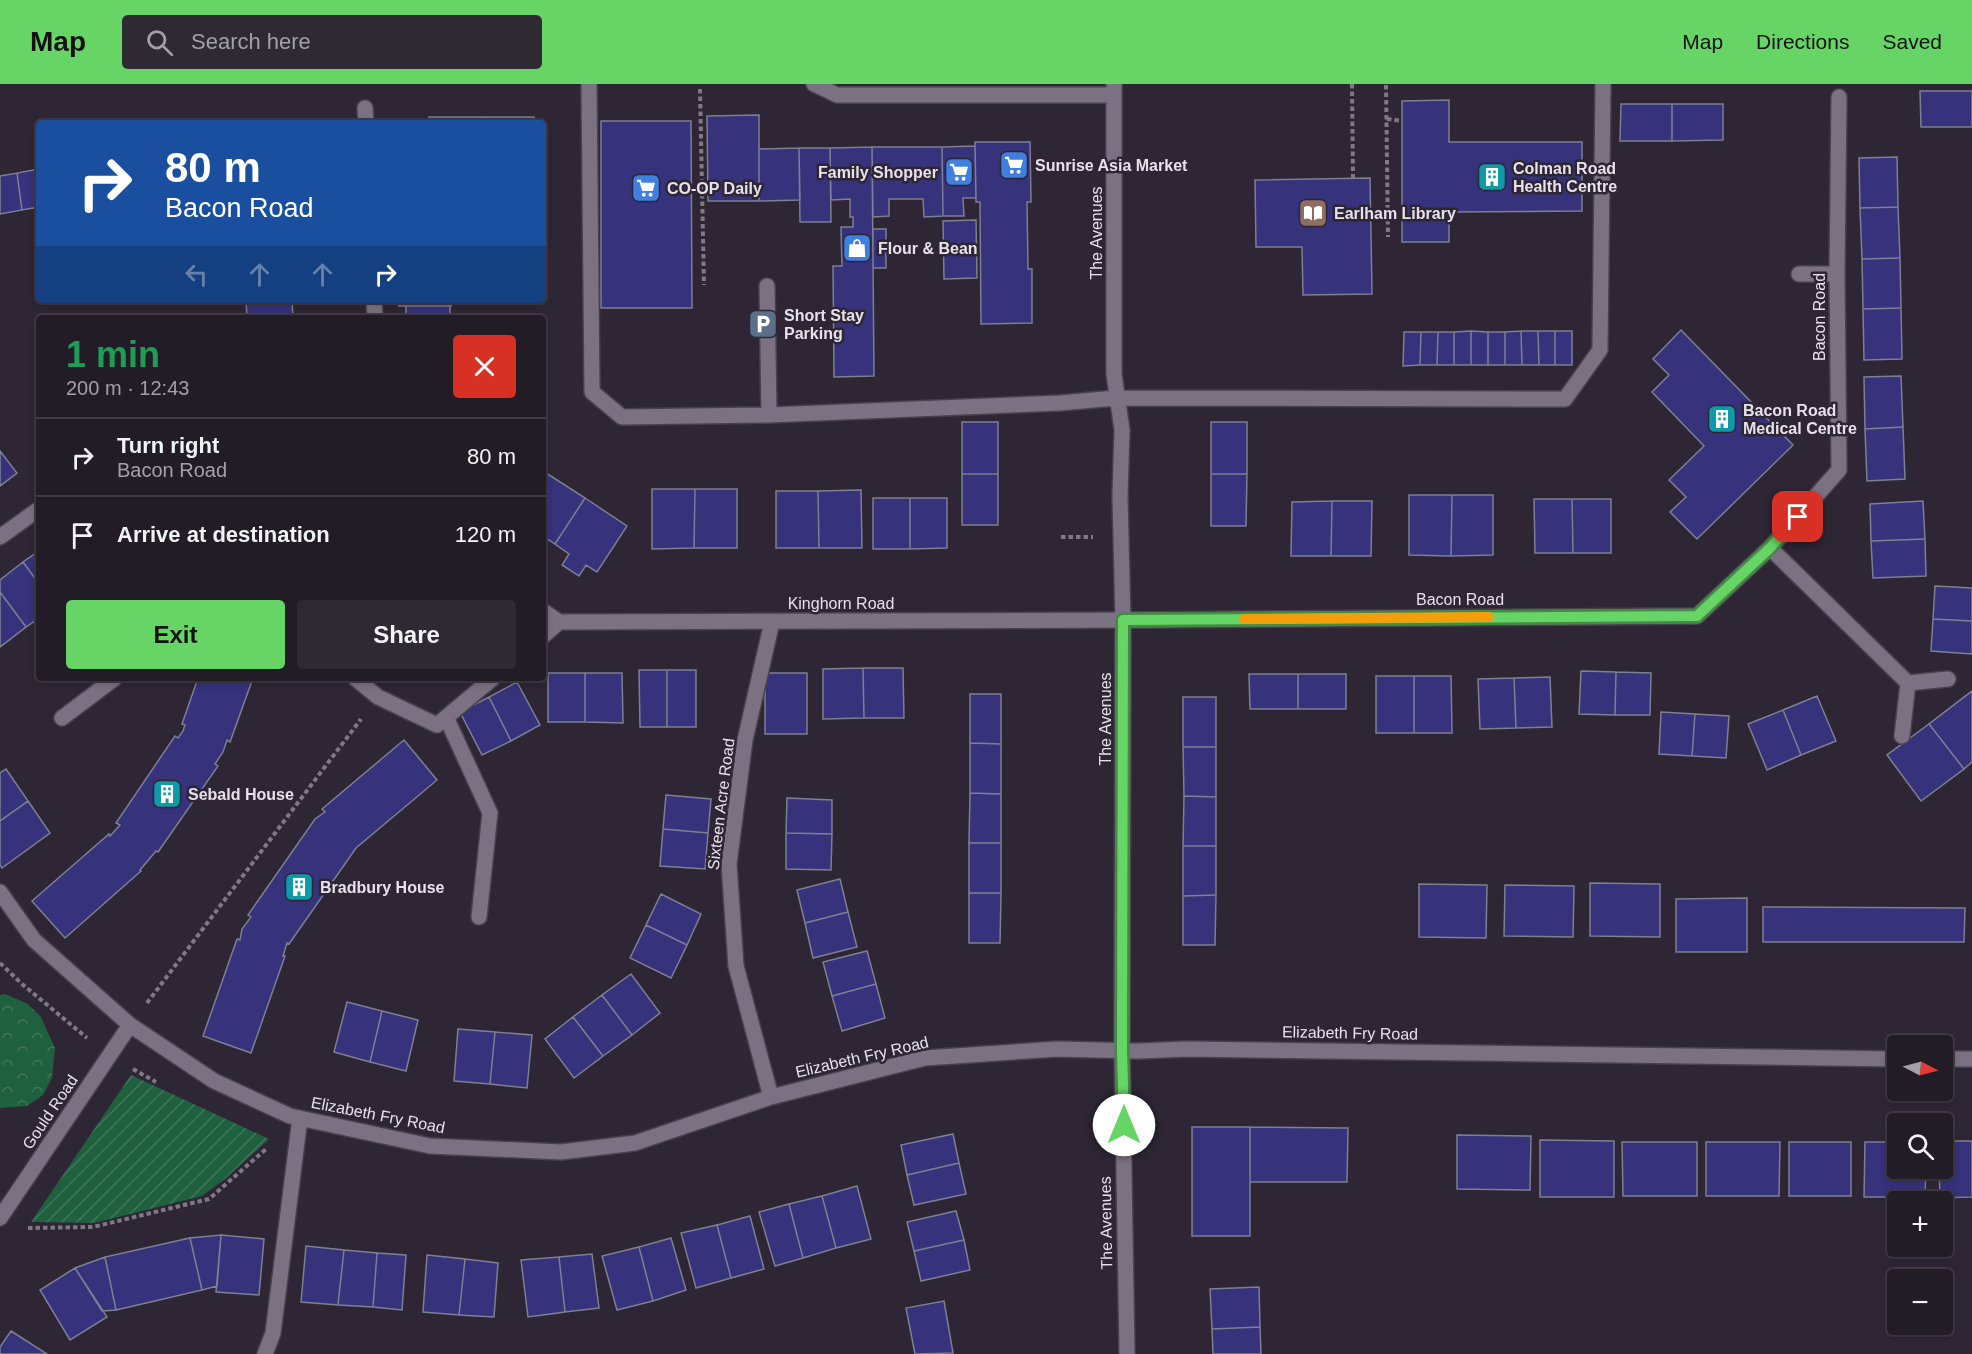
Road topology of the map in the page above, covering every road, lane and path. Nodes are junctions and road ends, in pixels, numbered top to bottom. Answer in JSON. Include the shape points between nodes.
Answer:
{"nodes":[{"id":1,"x":589,"y":84,"type":"edge"},
{"id":2,"x":814,"y":84,"type":"edge"},
{"id":3,"x":1352,"y":84,"type":"edge"},
{"id":4,"x":1603,"y":84,"type":"edge"},
{"id":5,"x":1386,"y":85,"type":"edge"},
{"id":6,"x":700,"y":89,"type":"dead end"},
{"id":7,"x":1114,"y":89,"type":"edge"},
{"id":8,"x":1839,"y":97,"type":"dead end"},
{"id":9,"x":1387,"y":119,"type":"junction"},
{"id":10,"x":1402,"y":121,"type":"dead end"},
{"id":11,"x":1353,"y":178,"type":"dead end"},
{"id":12,"x":1388,"y":237,"type":"dead end"},
{"id":13,"x":1799,"y":274,"type":"dead end"},
{"id":14,"x":1837,"y":274,"type":"junction"},
{"id":15,"x":704,"y":285,"type":"dead end"},
{"id":16,"x":767,"y":286,"type":"dead end"},
{"id":17,"x":1116,"y":398,"type":"junction"},
{"id":18,"x":769,"y":415,"type":"junction"},
{"id":19,"x":36,"y":511,"type":"edge"},
{"id":20,"x":0,"y":537,"type":"edge"},
{"id":21,"x":1770,"y":548,"type":"junction"},
{"id":22,"x":546,"y":613,"type":"edge"},
{"id":23,"x":1123,"y":620,"type":"junction"},
{"id":24,"x":559,"y":622,"type":"junction"},
{"id":25,"x":772,"y":622,"type":"junction"},
{"id":26,"x":546,"y":633,"type":"edge"},
{"id":27,"x":1948,"y":680,"type":"dead end"},
{"id":28,"x":111,"y":681,"type":"edge"},
{"id":29,"x":359,"y":681,"type":"edge"},
{"id":30,"x":489,"y":681,"type":"edge"},
{"id":31,"x":1908,"y":683,"type":"junction"},
{"id":32,"x":378,"y":697,"type":"junction"},
{"id":33,"x":446,"y":717,"type":"junction"},
{"id":34,"x":62,"y":718,"type":"dead end"},
{"id":35,"x":1902,"y":736,"type":"dead end"},
{"id":36,"x":0,"y":892,"type":"edge"},
{"id":37,"x":479,"y":917,"type":"dead end"},
{"id":38,"x":0,"y":963,"type":"edge"},
{"id":39,"x":130,"y":1025,"type":"junction"},
{"id":40,"x":1122,"y":1050,"type":"junction"},
{"id":41,"x":110,"y":1055,"type":"junction"},
{"id":42,"x":1887,"y":1059,"type":"edge"},
{"id":43,"x":1953,"y":1059,"type":"edge"},
{"id":44,"x":1972,"y":1059,"type":"edge"},
{"id":45,"x":156,"y":1082,"type":"dead end"},
{"id":46,"x":771,"y":1097,"type":"junction"},
{"id":47,"x":300,"y":1118,"type":"junction"},
{"id":48,"x":297,"y":1138,"type":"junction"},
{"id":49,"x":0,"y":1218,"type":"edge"},
{"id":50,"x":265,"y":1354,"type":"edge"},
{"id":51,"x":1127,"y":1354,"type":"edge"}],
"edges":[{"from":1,"to":18,"type":"street","via":[[592,392],[622,417]]},
{"from":2,"to":7,"type":"street","via":[[837,95]]},
{"from":3,"to":11,"type":"path"},
{"from":4,"to":17,"type":"street","via":[[1600,350],[1565,399]]},
{"from":5,"to":9,"type":"path"},
{"from":6,"to":15,"type":"path"},
{"from":7,"to":17,"type":"street","name":"The Avenues"},
{"from":8,"to":14,"type":"street","name":"Bacon Road"},
{"from":9,"to":10,"type":"path"},
{"from":9,"to":12,"type":"path"},
{"from":13,"to":14,"type":"street"},
{"from":14,"to":21,"type":"street","name":"Bacon Road","via":[[1839,470]]},
{"from":16,"to":18,"type":"street"},
{"from":17,"to":18,"type":"street"},
{"from":17,"to":23,"type":"street","name":"The Avenues","via":[[1122,430]]},
{"from":19,"to":20,"type":"street"},
{"from":21,"to":23,"type":"street","name":"Bacon Road","via":[[1697,616]]},
{"from":21,"to":31,"type":"street"},
{"from":22,"to":24,"type":"street"},
{"from":23,"to":25,"type":"street","name":"Kinghorn Road"},
{"from":23,"to":40,"type":"street","name":"The Avenues"},
{"from":24,"to":25,"type":"street","name":"Kinghorn Road"},
{"from":24,"to":26,"type":"street"},
{"from":25,"to":46,"type":"street","name":"Sixteen Acre Road","via":[[745,740],[729,864],[736,966]]},
{"from":27,"to":31,"type":"street"},
{"from":28,"to":34,"type":"street"},
{"from":29,"to":32,"type":"street"},
{"from":30,"to":33,"type":"street"},
{"from":31,"to":35,"type":"street"},
{"from":32,"to":33,"type":"street","via":[[437,725]]},
{"from":32,"to":39,"type":"path"},
{"from":33,"to":37,"type":"street","via":[[490,813]]},
{"from":36,"to":39,"type":"street","name":"Elizabeth Fry Road","via":[[34,940]]},
{"from":38,"to":41,"type":"path"},
{"from":39,"to":41,"type":"street","name":"Gould Road"},
{"from":39,"to":47,"type":"street","name":"Elizabeth Fry Road","via":[[214,1081]]},
{"from":40,"to":42,"type":"street","name":"Elizabeth Fry Road"},
{"from":40,"to":46,"type":"street","name":"Elizabeth Fry Road","via":[[1057,1049],[925,1058]]},
{"from":40,"to":51,"type":"street","name":"The Avenues"},
{"from":41,"to":45,"type":"path"},
{"from":41,"to":49,"type":"street","name":"Gould Road"},
{"from":43,"to":44,"type":"street"},
{"from":46,"to":47,"type":"street","name":"Elizabeth Fry Road","via":[[635,1143],[561,1152],[430,1146]]},
{"from":47,"to":48,"type":"street"},
{"from":48,"to":49,"type":"path","via":[[281,1135],[209,1199],[93,1227],[22,1228]]},
{"from":48,"to":50,"type":"street","via":[[273,1333]]}]}
